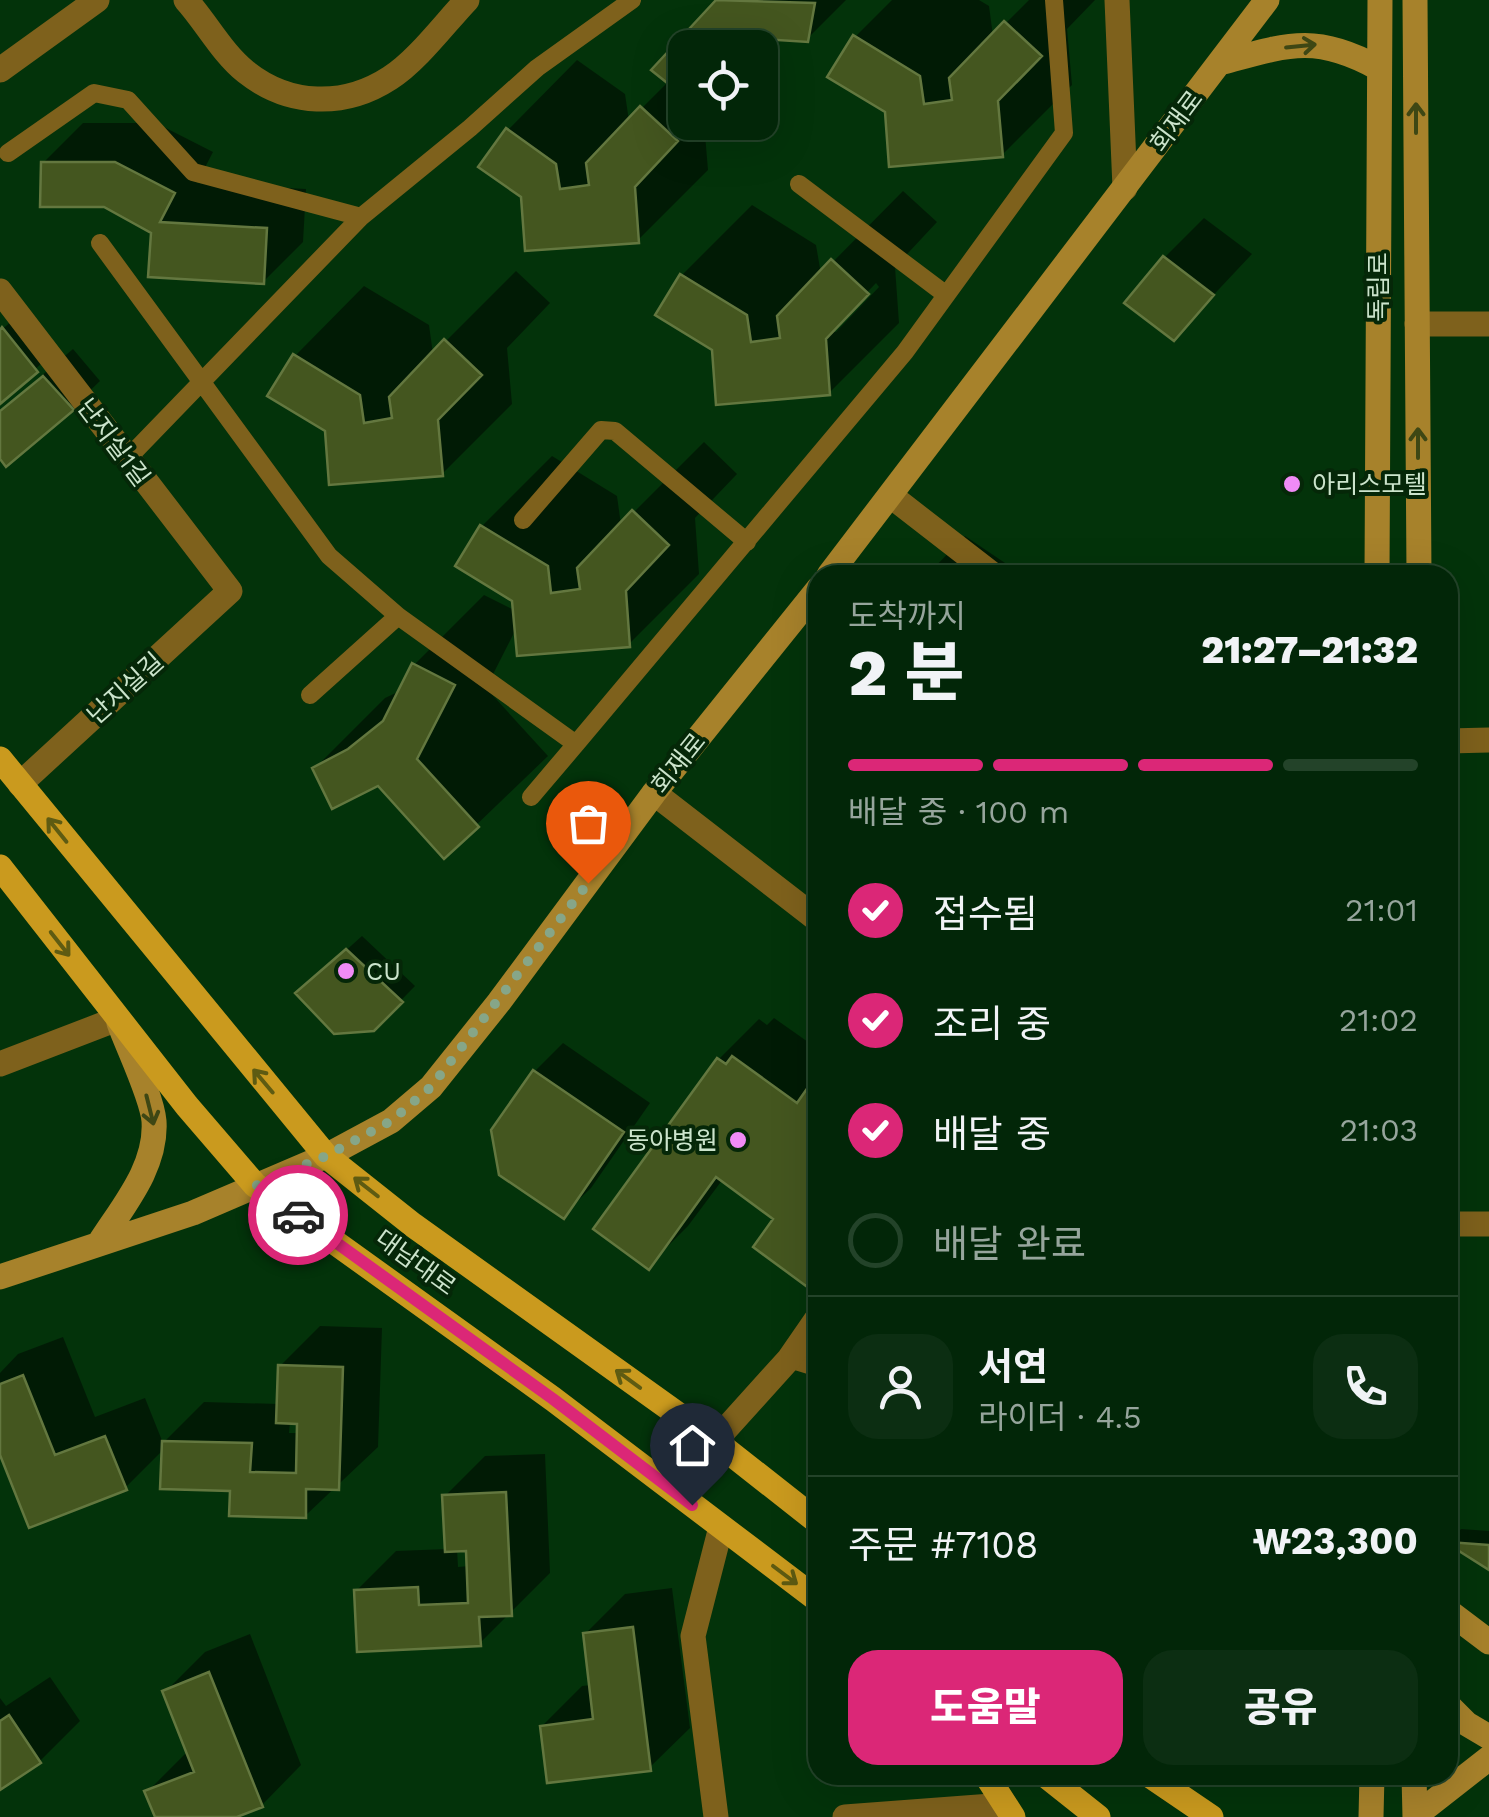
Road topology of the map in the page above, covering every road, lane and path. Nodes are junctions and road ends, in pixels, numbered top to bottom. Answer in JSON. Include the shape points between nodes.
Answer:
{"nodes":[{"id":1,"x":97,"y":0,"type":"edge"},
{"id":2,"x":186,"y":0,"type":"edge"},
{"id":3,"x":467,"y":0,"type":"edge"},
{"id":4,"x":632,"y":0,"type":"edge"},
{"id":5,"x":1054,"y":0,"type":"edge"},
{"id":6,"x":1117,"y":0,"type":"edge"},
{"id":7,"x":1268,"y":0,"type":"edge"},
{"id":8,"x":1380,"y":0,"type":"edge"},
{"id":9,"x":1415,"y":0,"type":"edge"},
{"id":10,"x":1220,"y":63,"type":"junction"},
{"id":11,"x":1378,"y":68,"type":"junction"},
{"id":12,"x":0,"y":70,"type":"edge"},
{"id":13,"x":8,"y":153,"type":"dead end"},
{"id":14,"x":800,"y":184,"type":"dead end"},
{"id":15,"x":1124,"y":188,"type":"junction"},
{"id":16,"x":361,"y":217,"type":"junction"},
{"id":17,"x":100,"y":243,"type":"dead end"},
{"id":18,"x":0,"y":290,"type":"edge"},
{"id":19,"x":945,"y":294,"type":"junction"},
{"id":20,"x":1417,"y":324,"type":"junction"},
{"id":21,"x":1489,"y":324,"type":"edge"},
{"id":22,"x":203,"y":383,"type":"junction"},
{"id":23,"x":127,"y":459,"type":"junction"},
{"id":24,"x":891,"y":496,"type":"junction"},
{"id":25,"x":524,"y":520,"type":"dead end"},
{"id":26,"x":747,"y":542,"type":"junction"},
{"id":27,"x":837,"y":565,"type":"edge"},
{"id":28,"x":981,"y":565,"type":"edge"},
{"id":29,"x":1377,"y":565,"type":"edge"},
{"id":30,"x":1419,"y":565,"type":"edge"},
{"id":31,"x":230,"y":591,"type":"joint"},
{"id":32,"x":808,"y":602,"type":"edge"},
{"id":33,"x":398,"y":616,"type":"junction"},
{"id":34,"x":310,"y":694,"type":"dead end"},
{"id":35,"x":1489,"y":740,"type":"edge"},
{"id":36,"x":1458,"y":742,"type":"edge"},
{"id":37,"x":576,"y":744,"type":"junction"},
{"id":38,"x":0,"y":759,"type":"edge"},
{"id":39,"x":20,"y":784,"type":"junction"},
{"id":40,"x":654,"y":793,"type":"junction"},
{"id":41,"x":531,"y":797,"type":"dead end"},
{"id":42,"x":0,"y":867,"type":"edge"},
{"id":43,"x":808,"y":912,"type":"edge"},
{"id":44,"x":118,"y":1019,"type":"junction"},
{"id":45,"x":0,"y":1064,"type":"edge"},
{"id":46,"x":326,"y":1156,"type":"junction"},
{"id":47,"x":255,"y":1186,"type":"junction"},
{"id":48,"x":1458,"y":1224,"type":"edge"},
{"id":49,"x":1489,"y":1224,"type":"edge"},
{"id":50,"x":100,"y":1242,"type":"junction"},
{"id":51,"x":0,"y":1278,"type":"edge"},
{"id":52,"x":808,"y":1332,"type":"edge"},
{"id":53,"x":790,"y":1359,"type":"junction"},
{"id":54,"x":808,"y":1365,"type":"edge"},
{"id":55,"x":714,"y":1441,"type":"junction"},
{"id":56,"x":808,"y":1514,"type":"edge"},
{"id":57,"x":721,"y":1527,"type":"junction"},
{"id":58,"x":808,"y":1592,"type":"edge"},
{"id":59,"x":1458,"y":1619,"type":"edge"},
{"id":60,"x":1489,"y":1642,"type":"edge"},
{"id":61,"x":1458,"y":1715,"type":"edge"},
{"id":62,"x":1489,"y":1737,"type":"edge"},
{"id":63,"x":1489,"y":1758,"type":"edge"},
{"id":64,"x":1458,"y":1783,"type":"edge"},
{"id":65,"x":992,"y":1785,"type":"edge"},
{"id":66,"x":1044,"y":1785,"type":"edge"},
{"id":67,"x":1058,"y":1785,"type":"edge"},
{"id":68,"x":1165,"y":1785,"type":"edge"},
{"id":69,"x":1372,"y":1785,"type":"edge"},
{"id":70,"x":1414,"y":1785,"type":"edge"},
{"id":71,"x":1455,"y":1785,"type":"edge"},
{"id":72,"x":1009,"y":1811,"type":"edge"},
{"id":73,"x":1416,"y":1816,"type":"edge"},
{"id":74,"x":716,"y":1817,"type":"edge"},
{"id":75,"x":845,"y":1817,"type":"edge"},
{"id":76,"x":1070,"y":1817,"type":"edge"},
{"id":77,"x":1098,"y":1817,"type":"edge"},
{"id":78,"x":1211,"y":1817,"type":"edge"},
{"id":79,"x":1371,"y":1817,"type":"edge"}],
"edges":[{"from":1,"to":12,"type":"street"},
{"from":2,"to":3,"type":"street","via":[[243,70],[278,93],[316,100],[357,96],[394,76]]},
{"from":4,"to":16,"type":"lane","via":[[538,68]]},
{"from":5,"to":19,"type":"lane","via":[[1064,133]]},
{"from":6,"to":15,"type":"street"},
{"from":7,"to":10,"type":"main road","name":"회재로"},
{"from":8,"to":11,"type":"main road","name":"독립로"},
{"from":20,"to":9,"type":"main road","name":"독립로","one_way":true},
{"from":10,"to":11,"type":"main road","one_way":true,"via":[[1322,44]]},
{"from":10,"to":15,"type":"main road","name":"회재로"},
{"from":11,"to":29,"type":"main road","name":"독립로"},
{"from":13,"to":16,"type":"lane","via":[[94,93],[128,100],[193,172]]},
{"from":14,"to":19,"type":"lane"},
{"from":15,"to":24,"type":"main road","name":"회재로"},
{"from":16,"to":22,"type":"lane"},
{"from":17,"to":22,"type":"lane"},
{"from":18,"to":23,"type":"street","name":"난지실1길"},
{"from":19,"to":26,"type":"lane"},
{"from":20,"to":21,"type":"street"},
{"from":30,"to":20,"type":"main road","name":"독립로","one_way":true},
{"from":22,"to":23,"type":"lane"},
{"from":22,"to":33,"type":"lane","via":[[329,556]]},
{"from":23,"to":31,"type":"street","name":"난지실1길"},
{"from":24,"to":27,"type":"main road","name":"회재로"},
{"from":24,"to":28,"type":"street"},
{"from":25,"to":26,"type":"lane","via":[[601,430],[615,432]]},
{"from":26,"to":37,"type":"lane"},
{"from":31,"to":39,"type":"street","name":"난지실길"},
{"from":32,"to":40,"type":"main road","name":"회재로"},
{"from":33,"to":34,"type":"lane"},
{"from":33,"to":37,"type":"lane"},
{"from":35,"to":36,"type":"street"},
{"from":37,"to":41,"type":"lane"},
{"from":38,"to":39,"type":"main road","name":"대남대로"},
{"from":46,"to":39,"type":"main road","name":"대남대로","one_way":true},
{"from":40,"to":43,"type":"street"},
{"from":40,"to":46,"type":"main road","name":"회재로","via":[[431,1087],[391,1121]]},
{"from":42,"to":44,"type":"main road","name":"대남대로","one_way":true},
{"from":44,"to":45,"type":"street"},
{"from":44,"to":47,"type":"main road","name":"대남대로"},
{"from":44,"to":50,"type":"main road","one_way":true,"via":[[154,1118],[152,1153]]},
{"from":46,"to":47,"type":"main road","name":"회재로"},
{"from":55,"to":46,"type":"main road","name":"대남대로","one_way":true},
{"from":47,"to":50,"type":"main road","name":"회재로"},
{"from":47,"to":57,"type":"main road","name":"대남대로"},
{"from":48,"to":49,"type":"street"},
{"from":50,"to":51,"type":"main road","name":"회재로"},
{"from":52,"to":53,"type":"street"},
{"from":53,"to":54,"type":"lane"},
{"from":53,"to":55,"type":"street"},
{"from":55,"to":56,"type":"main road","name":"대남대로"},
{"from":57,"to":58,"type":"main road","name":"대남대로","one_way":true},
{"from":57,"to":74,"type":"street","via":[[692,1636]]},
{"from":59,"to":60,"type":"main road"},
{"from":61,"to":62,"type":"main road"},
{"from":63,"to":64,"type":"main road"},
{"from":65,"to":72,"type":"main road"},
{"from":66,"to":76,"type":"main road"},
{"from":67,"to":77,"type":"main road"},
{"from":68,"to":78,"type":"main road"},
{"from":69,"to":79,"type":"main road"},
{"from":70,"to":73,"type":"main road"},
{"from":71,"to":73,"type":"main road"},
{"from":72,"to":75,"type":"street"}]}
